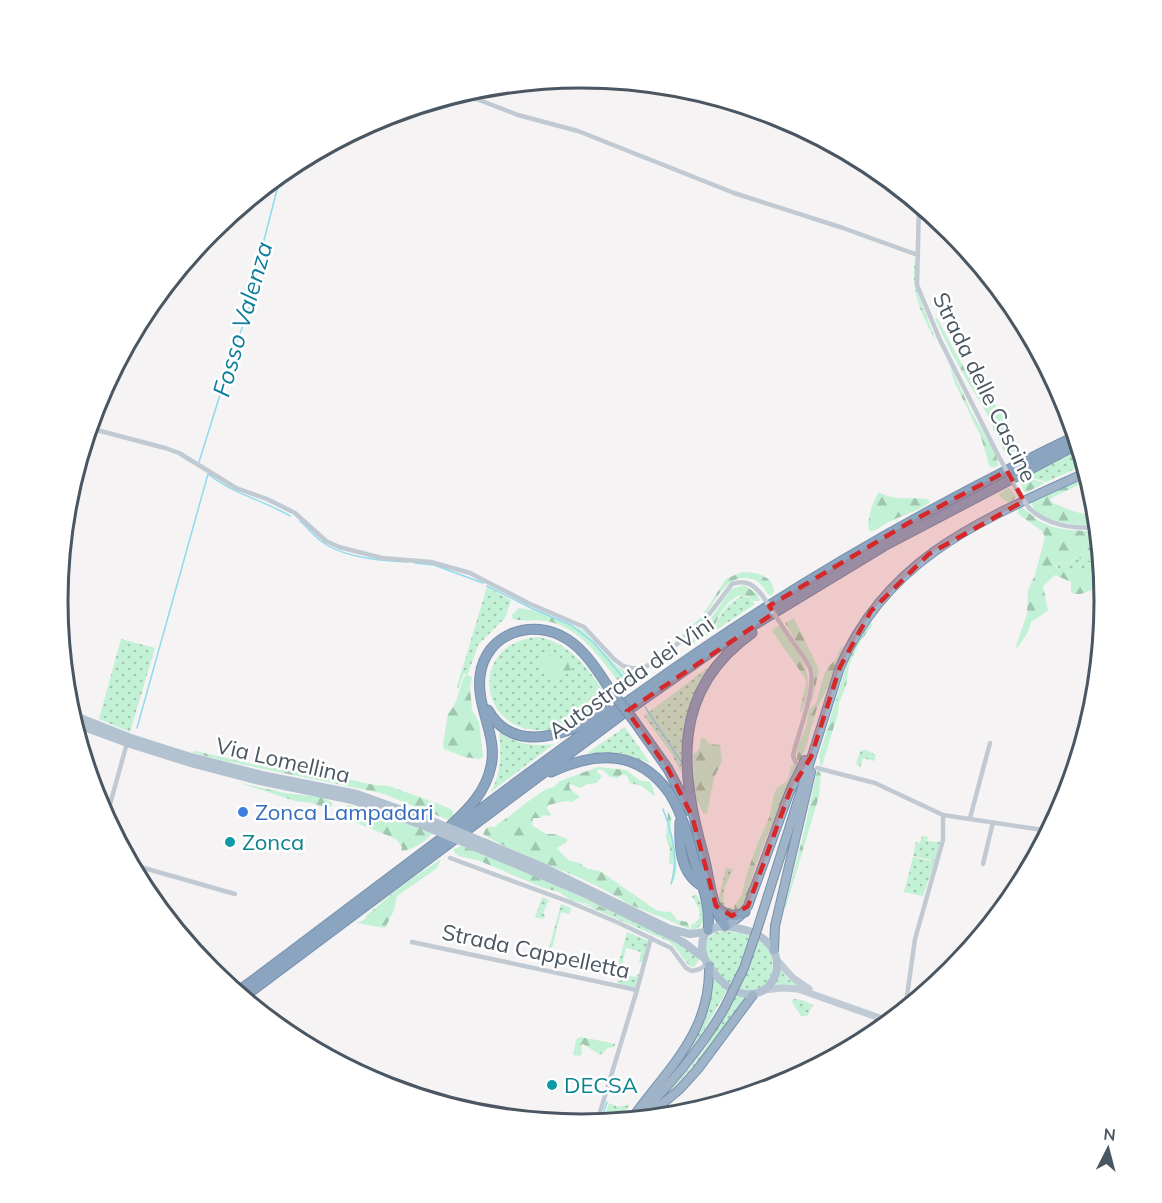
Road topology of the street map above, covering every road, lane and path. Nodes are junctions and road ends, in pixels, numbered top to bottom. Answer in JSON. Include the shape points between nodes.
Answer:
{"nodes":[{"id":1,"x":477,"y":99,"type":"edge"},
{"id":2,"x":919,"y":214,"type":"edge"},
{"id":3,"x":918,"y":255,"type":"junction"},
{"id":4,"x":97,"y":430,"type":"edge"},
{"id":5,"x":1068,"y":440,"type":"edge"},
{"id":6,"x":1071,"y":448,"type":"edge"},
{"id":7,"x":1079,"y":476,"type":"edge"},
{"id":8,"x":1089,"y":527,"type":"edge"},
{"id":9,"x":884,"y":546,"type":"junction"},
{"id":10,"x":698,"y":652,"type":"junction"},
{"id":11,"x":480,"y":694,"type":"junction"},
{"id":12,"x":81,"y":719,"type":"edge"},
{"id":13,"x":83,"y":726,"type":"edge"},
{"id":14,"x":130,"y":742,"type":"junction"},
{"id":15,"x":990,"y":743,"type":"dead end"},
{"id":16,"x":811,"y":755,"type":"junction"},
{"id":17,"x":796,"y":763,"type":"dead end"},
{"id":18,"x":817,"y":768,"type":"dead end"},
{"id":19,"x":679,"y":792,"type":"junction"},
{"id":20,"x":110,"y":806,"type":"edge"},
{"id":21,"x":944,"y":815,"type":"junction"},
{"id":22,"x":484,"y":816,"type":"junction"},
{"id":23,"x":692,"y":816,"type":"junction"},
{"id":24,"x":681,"y":817,"type":"junction"},
{"id":25,"x":970,"y":818,"type":"junction"},
{"id":26,"x":424,"y":822,"type":"junction"},
{"id":27,"x":993,"y":822,"type":"junction"},
{"id":28,"x":1042,"y":830,"type":"edge"},
{"id":29,"x":686,"y":832,"type":"junction"},
{"id":30,"x":450,"y":858,"type":"dead end"},
{"id":31,"x":410,"y":862,"type":"junction"},
{"id":32,"x":983,"y":864,"type":"dead end"},
{"id":33,"x":142,"y":867,"type":"edge"},
{"id":34,"x":702,"y":886,"type":"junction"},
{"id":35,"x":235,"y":894,"type":"dead end"},
{"id":36,"x":714,"y":900,"type":"junction"},
{"id":37,"x":745,"y":912,"type":"junction"},
{"id":38,"x":726,"y":926,"type":"junction"},
{"id":39,"x":707,"y":931,"type":"junction"},
{"id":40,"x":651,"y":938,"type":"junction"},
{"id":41,"x":412,"y":942,"type":"dead end"},
{"id":42,"x":774,"y":950,"type":"junction"},
{"id":43,"x":777,"y":960,"type":"junction"},
{"id":44,"x":707,"y":963,"type":"junction"},
{"id":45,"x":242,"y":988,"type":"edge"},
{"id":46,"x":637,"y":990,"type":"junction"},
{"id":47,"x":764,"y":990,"type":"junction"},
{"id":48,"x":248,"y":993,"type":"edge"},
{"id":49,"x":753,"y":995,"type":"junction"},
{"id":50,"x":822,"y":996,"type":"junction"},
{"id":51,"x":907,"y":999,"type":"edge"},
{"id":52,"x":881,"y":1018,"type":"edge"},
{"id":53,"x":658,"y":1109,"type":"edge"},
{"id":54,"x":645,"y":1111,"type":"edge"},
{"id":55,"x":637,"y":1112,"type":"edge"},
{"id":56,"x":599,"y":1114,"type":"edge"}],
"edges":[{"from":1,"to":3,"type":"street","via":[[578,131],[734,193]]},
{"from":2,"to":3,"type":"street","name":"Strada delle Cascine"},
{"from":3,"to":8,"type":"street","name":"Strada delle Cascine","bridge":true,"via":[[917,285],[922,301],[1018,492],[1039,517],[1057,524]]},
{"from":4,"to":17,"type":"street","bridge":true,"via":[[179,453],[236,488],[295,513],[326,541],[339,547],[382,558],[431,562],[470,573],[584,627],[623,666],[631,668],[647,666],[684,639],[704,621],[732,584],[753,585],[812,676],[793,756]]},
{"from":5,"to":10,"type":"highway","name":"Autostrada dei Vini","via":[[912,521]]},
{"from":6,"to":9,"type":"highway","name":"Autostrada dei Vini"},
{"from":7,"to":16,"type":"highway","via":[[954,538],[900,578],[871,611],[849,646]]},
{"from":9,"to":22,"type":"highway","name":"Autostrada dei Vini","via":[[724,643]]},
{"from":9,"to":23,"type":"highway","via":[[743,639],[723,658],[694,706],[687,745]]},
{"from":10,"to":11,"type":"highway","via":[[601,714],[559,734],[529,737],[507,730],[492,717]]},
{"from":10,"to":31,"type":"highway","name":"Autostrada dei Vini"},
{"from":11,"to":19,"type":"highway","bridge":true,"via":[[482,668],[501,639],[525,628],[548,630],[569,640],[632,718],[668,769]]},
{"from":11,"to":31,"type":"highway","via":[[493,751],[488,778],[472,805]]},
{"from":12,"to":14,"type":"main road"},
{"from":13,"to":14,"type":"main road"},
{"from":14,"to":20,"type":"street"},
{"from":14,"to":26,"type":"main road","name":"Via Lomellina","via":[[237,770],[357,794]]},
{"from":15,"to":25,"type":"street"},
{"from":16,"to":37,"type":"highway","via":[[790,792]]},
{"from":16,"to":42,"type":"highway","via":[[814,761],[776,920]]},
{"from":16,"to":54,"type":"highway","bridge":true,"via":[[744,968],[709,1035]]},
{"from":18,"to":21,"type":"street","via":[[875,783]]},
{"from":19,"to":23,"type":"highway"},
{"from":19,"to":29,"type":"highway"},
{"from":21,"to":25,"type":"street"},
{"from":21,"to":51,"type":"street","via":[[944,840],[915,939]]},
{"from":22,"to":24,"type":"highway","via":[[552,771],[598,756],[618,758],[645,769],[670,795]]},
{"from":22,"to":48,"type":"highway","name":"Autostrada dei Vini"},
{"from":23,"to":36,"type":"highway"},
{"from":24,"to":29,"type":"highway"},
{"from":24,"to":34,"type":"highway","via":[[684,863],[691,877]]},
{"from":25,"to":27,"type":"street"},
{"from":26,"to":39,"type":"main road","bridge":true,"via":[[543,867],[669,929],[690,934]]},
{"from":26,"to":44,"type":"main road","bridge":true,"via":[[683,942]]},
{"from":27,"to":28,"type":"street"},
{"from":27,"to":32,"type":"street"},
{"from":29,"to":34,"type":"highway"},
{"from":30,"to":40,"type":"street","via":[[567,901]]},
{"from":31,"to":45,"type":"highway","name":"Autostrada dei Vini"},
{"from":33,"to":35,"type":"street"},
{"from":34,"to":39,"type":"highway","via":[[709,908]]},
{"from":36,"to":37,"type":"highway","via":[[726,915]]},
{"from":36,"to":38,"type":"highway"},
{"from":37,"to":38,"type":"highway"},
{"from":38,"to":39,"type":"main road"},
{"from":38,"to":42,"type":"main road","via":[[758,935]]},
{"from":39,"to":44,"type":"main road","via":[[702,943]]},
{"from":40,"to":44,"type":"street","via":[[673,949],[689,970],[698,971]]},
{"from":40,"to":46,"type":"street","name":"Strada Cappelletta"},
{"from":41,"to":46,"type":"street","name":"Strada Cappelletta"},
{"from":42,"to":43,"type":"main road"},
{"from":43,"to":47,"type":"main road","via":[[772,982]]},
{"from":43,"to":50,"type":"main road","via":[[793,978]]},
{"from":44,"to":49,"type":"main road","via":[[726,986]]},
{"from":44,"to":55,"type":"highway","via":[[709,986],[697,1026],[670,1070]]},
{"from":46,"to":56,"type":"street"},
{"from":47,"to":49,"type":"main road"},
{"from":47,"to":50,"type":"main road","via":[[789,988]]},
{"from":49,"to":53,"type":"highway","via":[[698,1069]]},
{"from":50,"to":52,"type":"main road"}]}
